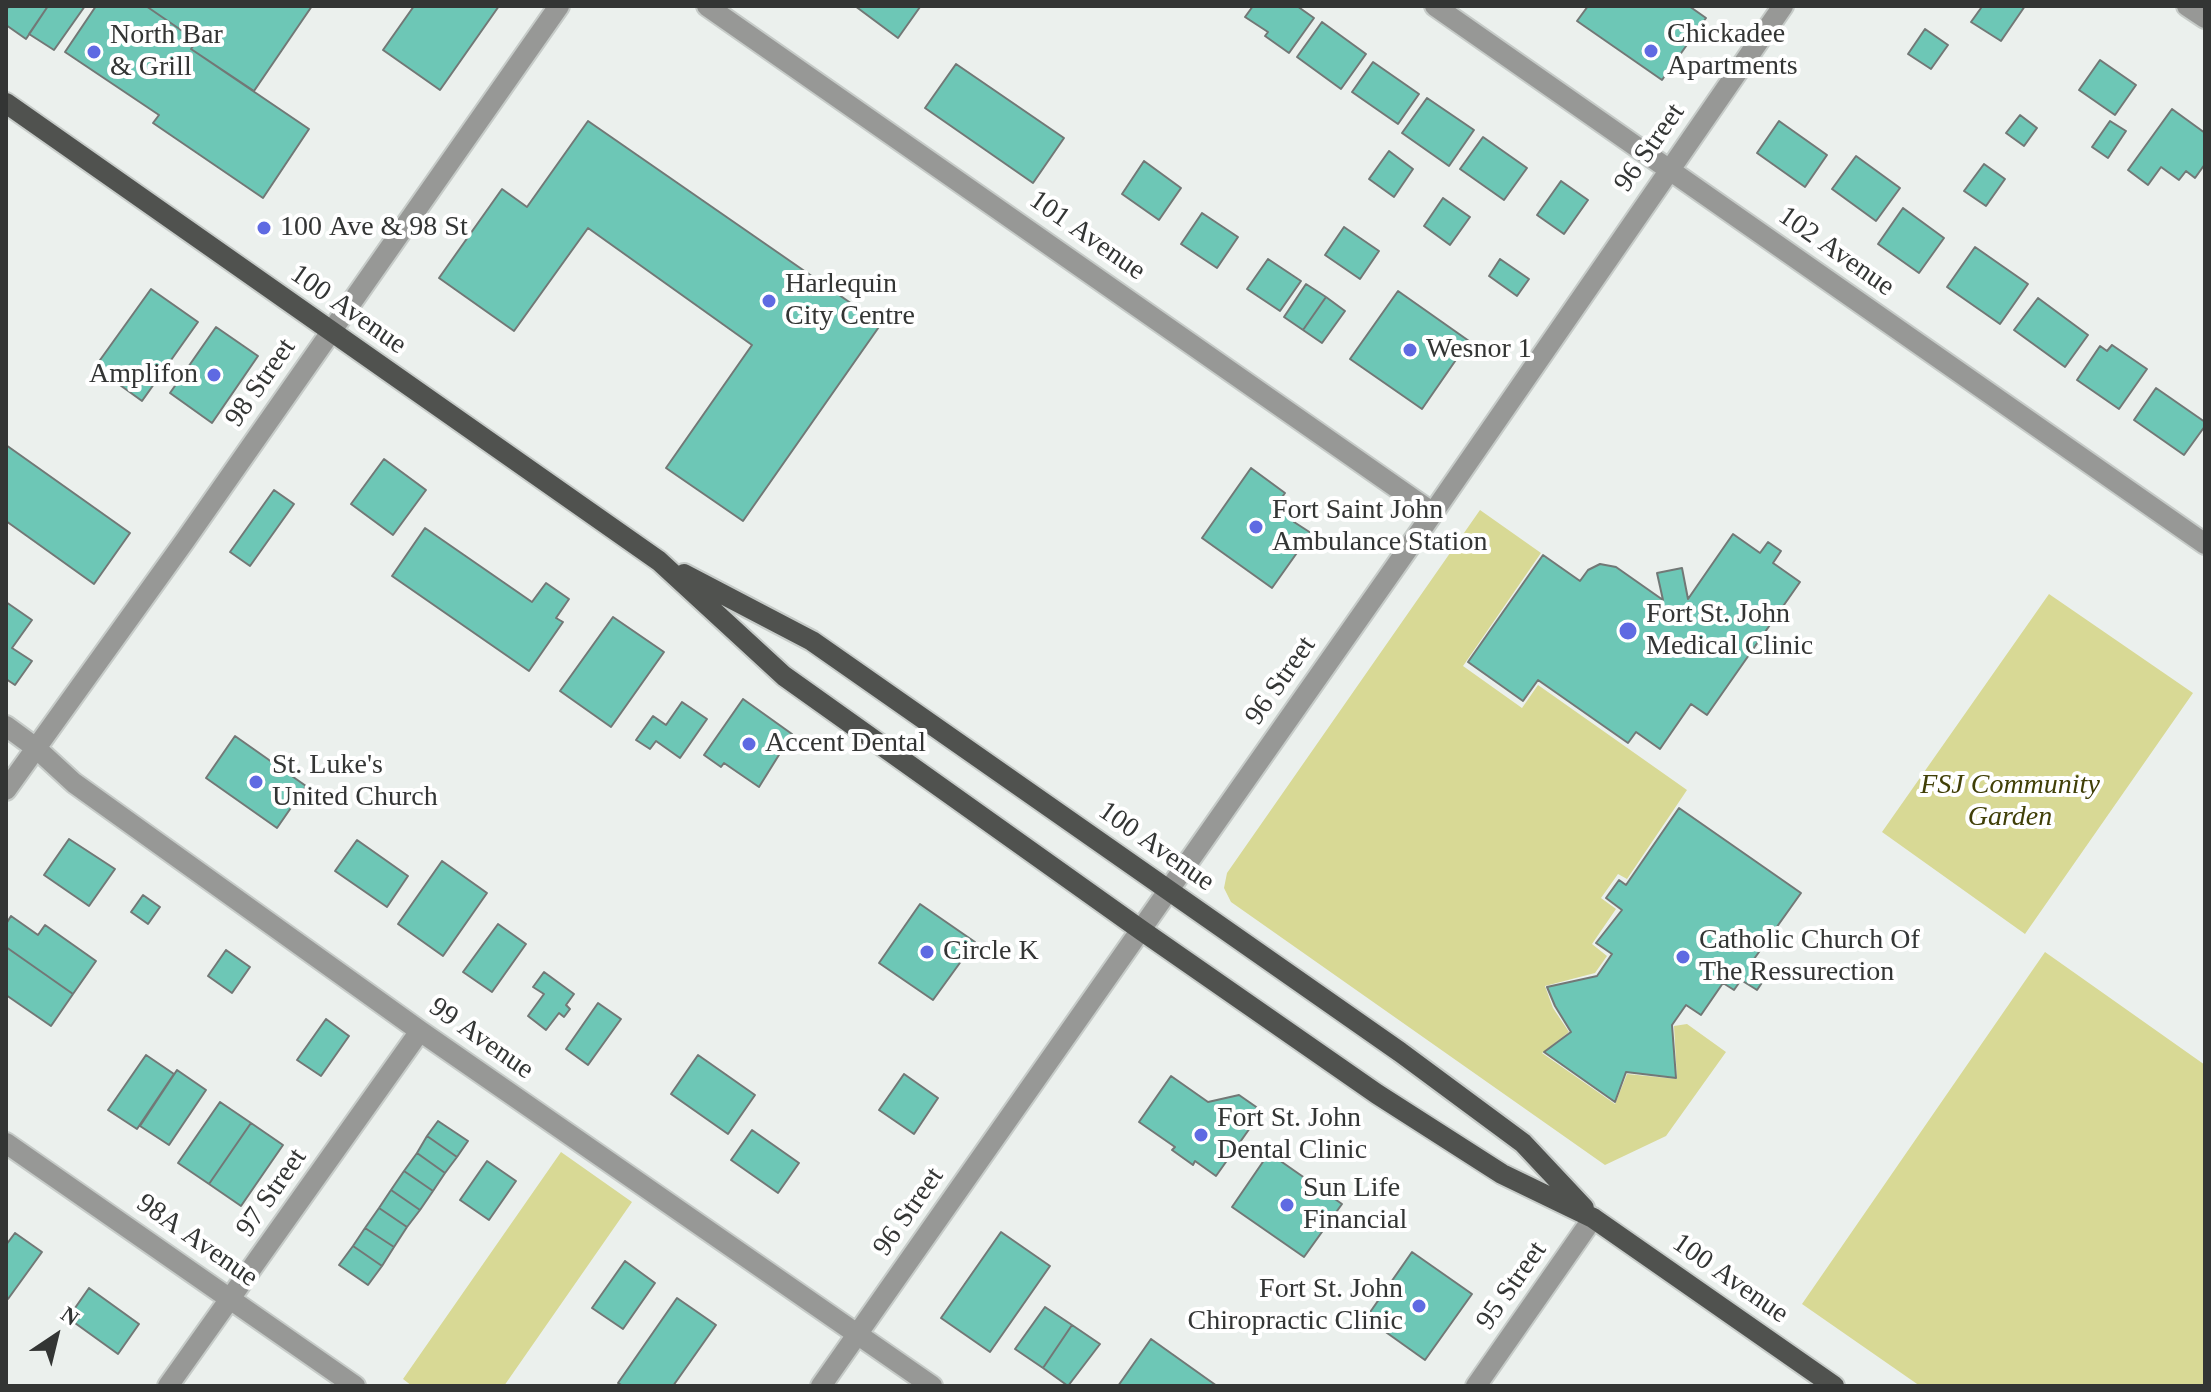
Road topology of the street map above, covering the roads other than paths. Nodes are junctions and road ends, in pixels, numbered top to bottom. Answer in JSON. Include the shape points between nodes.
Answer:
{"nodes":[{"id":1,"x":559,"y":6,"type":"edge"},
{"id":2,"x":707,"y":6,"type":"edge"},
{"id":3,"x":1435,"y":6,"type":"edge"},
{"id":4,"x":1783,"y":6,"type":"edge"},
{"id":5,"x":2187,"y":6,"type":"edge"},
{"id":6,"x":2205,"y":18,"type":"edge"},
{"id":7,"x":6,"y":103,"type":"edge"},
{"id":8,"x":1669,"y":169,"type":"junction"},
{"id":9,"x":332,"y":332,"type":"junction"},
{"id":10,"x":1433,"y":513,"type":"junction"},
{"id":11,"x":2205,"y":544,"type":"edge"},
{"id":12,"x":659,"y":561,"type":"junction"},
{"id":13,"x":6,"y":726,"type":"edge"},
{"id":14,"x":36,"y":748,"type":"junction"},
{"id":15,"x":6,"y":790,"type":"edge"},
{"id":16,"x":1169,"y":889,"type":"junction"},
{"id":17,"x":1141,"y":930,"type":"junction"},
{"id":18,"x":420,"y":1031,"type":"junction"},
{"id":19,"x":6,"y":1143,"type":"edge"},
{"id":20,"x":1593,"y":1218,"type":"junction"},
{"id":21,"x":231,"y":1299,"type":"junction"},
{"id":22,"x":857,"y":1334,"type":"junction"},
{"id":23,"x":168,"y":1386,"type":"edge"},
{"id":24,"x":355,"y":1386,"type":"edge"},
{"id":25,"x":821,"y":1386,"type":"edge"},
{"id":26,"x":932,"y":1386,"type":"edge"},
{"id":27,"x":1476,"y":1386,"type":"edge"},
{"id":28,"x":1834,"y":1386,"type":"edge"}],
"edges":[{"from":1,"to":9,"type":"street","name":"98 Street"},
{"from":2,"to":10,"type":"street","name":"101 Avenue"},
{"from":3,"to":8,"type":"street","name":"102 Avenue"},
{"from":4,"to":8,"type":"street","name":"96 Street"},
{"from":5,"to":6,"type":"street"},
{"from":7,"to":9,"type":"main road","name":"100 Avenue"},
{"from":8,"to":10,"type":"street","name":"96 Street"},
{"from":8,"to":11,"type":"street","name":"102 Avenue"},
{"from":9,"to":12,"type":"main road","name":"100 Avenue"},
{"from":9,"to":14,"type":"street","name":"98 Street"},
{"from":10,"to":16,"type":"street","name":"96 Street"},
{"from":12,"to":16,"type":"main road","name":"100 Avenue","via":[[812,641]]},
{"from":12,"to":17,"type":"main road","name":"100 Avenue","via":[[784,676]]},
{"from":13,"to":14,"type":"street","name":"99 Avenue"},
{"from":14,"to":15,"type":"street","name":"98 Street"},
{"from":14,"to":18,"type":"street","name":"99 Avenue","via":[[74,783]]},
{"from":16,"to":17,"type":"street","name":"96 Street"},
{"from":16,"to":20,"type":"main road","name":"100 Avenue","via":[[1523,1143]]},
{"from":17,"to":20,"type":"main road","name":"100 Avenue","via":[[1502,1174]]},
{"from":17,"to":22,"type":"street","name":"96 Street"},
{"from":18,"to":21,"type":"street","name":"97 Street"},
{"from":18,"to":22,"type":"street","name":"99 Avenue"},
{"from":19,"to":21,"type":"street","name":"98A Avenue"},
{"from":20,"to":27,"type":"street","name":"95 Street"},
{"from":20,"to":28,"type":"main road","name":"100 Avenue"},
{"from":21,"to":23,"type":"street","name":"97 Street"},
{"from":21,"to":24,"type":"street","name":"98A Avenue"},
{"from":22,"to":25,"type":"street","name":"96 Street"},
{"from":22,"to":26,"type":"street","name":"99 Avenue"}]}
